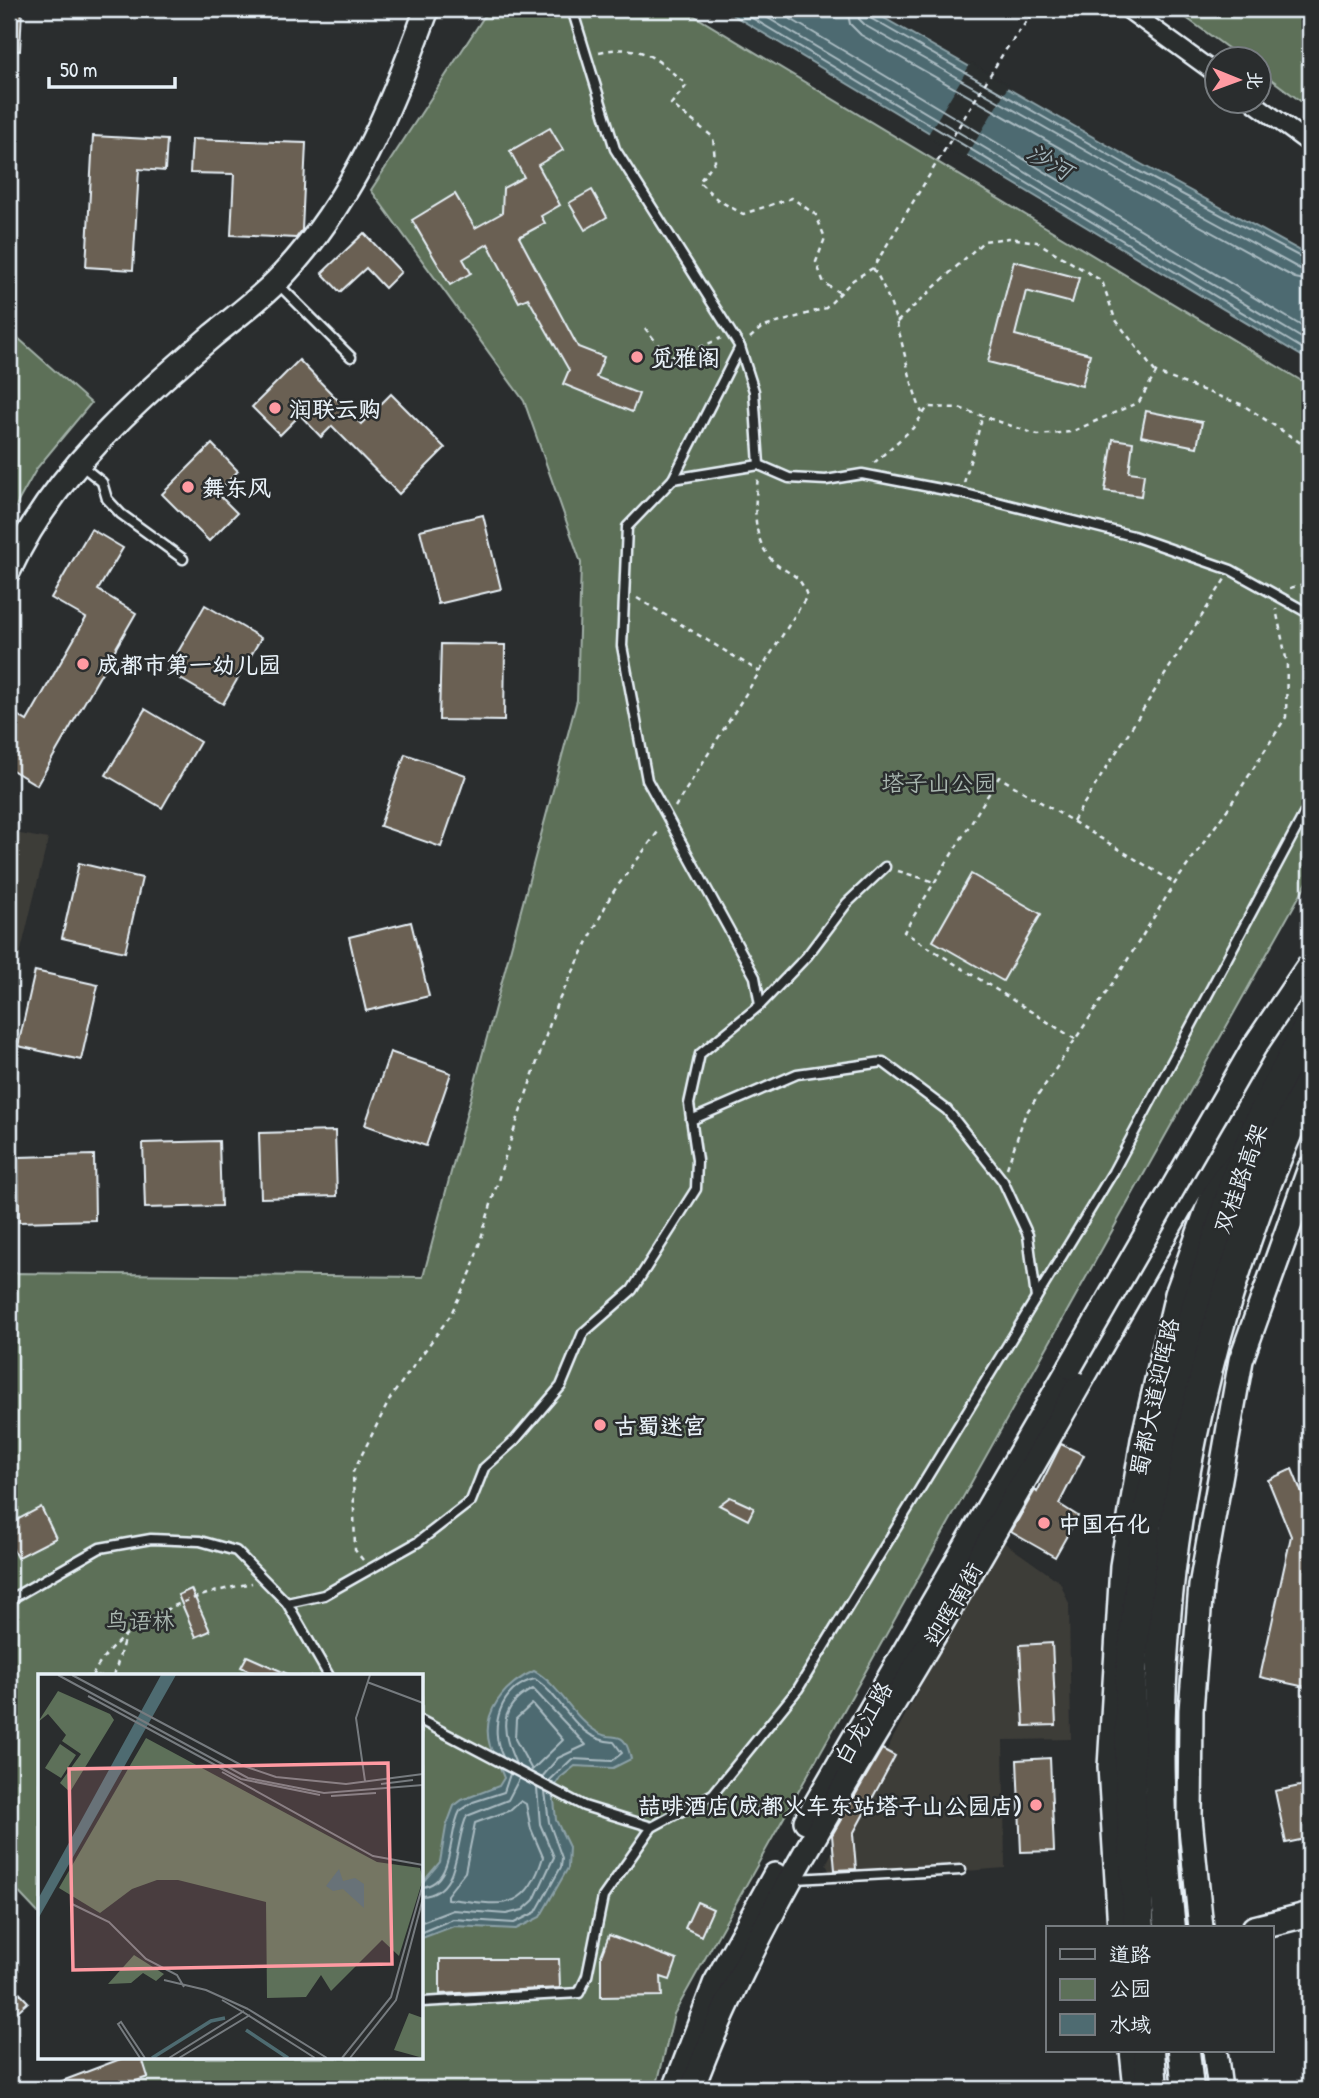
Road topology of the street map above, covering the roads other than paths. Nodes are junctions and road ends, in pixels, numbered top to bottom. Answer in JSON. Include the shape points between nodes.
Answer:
{"nodes":[{"id":1,"x":427,"y":9,"type":"edge"},
{"id":2,"x":572,"y":9,"type":"edge"},
{"id":3,"x":1127,"y":9,"type":"edge"},
{"id":4,"x":1204,"y":65,"type":"edge"},
{"id":5,"x":1272,"y":116,"type":"edge"},
{"id":6,"x":1310,"y":144,"type":"edge"},
{"id":7,"x":276,"y":282,"type":"junction"},
{"id":8,"x":740,"y":348,"type":"junction"},
{"id":9,"x":351,"y":357,"type":"dead end"},
{"id":10,"x":80,"y":464,"type":"junction"},
{"id":11,"x":759,"y":465,"type":"junction"},
{"id":12,"x":673,"y":480,"type":"junction"},
{"id":13,"x":183,"y":559,"type":"dead end"},
{"id":14,"x":9,"y":570,"type":"edge"},
{"id":15,"x":1310,"y":614,"type":"edge"},
{"id":16,"x":1310,"y":803,"type":"edge"},
{"id":17,"x":885,"y":867,"type":"road end"},
{"id":18,"x":1310,"y":964,"type":"edge"},
{"id":19,"x":1310,"y":976,"type":"edge"},
{"id":20,"x":760,"y":1005,"type":"junction"},
{"id":21,"x":1310,"y":1024,"type":"edge"},
{"id":22,"x":1310,"y":1083,"type":"edge"},
{"id":23,"x":691,"y":1120,"type":"junction"},
{"id":24,"x":1236,"y":1130,"type":"junction"},
{"id":25,"x":1310,"y":1168,"type":"edge"},
{"id":26,"x":1036,"y":1298,"type":"junction"},
{"id":27,"x":1199,"y":1343,"type":"junction"},
{"id":28,"x":1145,"y":1534,"type":"junction"},
{"id":29,"x":9,"y":1600,"type":"edge"},
{"id":30,"x":286,"y":1603,"type":"junction"},
{"id":31,"x":1118,"y":1629,"type":"junction"},
{"id":32,"x":328,"y":1674,"type":"edge"},
{"id":33,"x":424,"y":1722,"type":"edge"},
{"id":34,"x":1190,"y":1818,"type":"junction"},
{"id":35,"x":652,"y":1827,"type":"junction"},
{"id":36,"x":961,"y":1870,"type":"dead end"},
{"id":37,"x":790,"y":1880,"type":"junction"},
{"id":38,"x":1310,"y":1914,"type":"edge"},
{"id":39,"x":1120,"y":1926,"type":"edge"},
{"id":40,"x":1139,"y":1926,"type":"edge"},
{"id":41,"x":1170,"y":1926,"type":"edge"},
{"id":42,"x":1186,"y":1926,"type":"edge"},
{"id":43,"x":1201,"y":1926,"type":"edge"},
{"id":44,"x":1262,"y":1926,"type":"edge"},
{"id":45,"x":424,"y":2002,"type":"edge"},
{"id":46,"x":1132,"y":2052,"type":"edge"},
{"id":47,"x":1139,"y":2052,"type":"edge"},
{"id":48,"x":1149,"y":2052,"type":"edge"},
{"id":49,"x":1184,"y":2052,"type":"edge"},
{"id":50,"x":1215,"y":2052,"type":"edge"},
{"id":51,"x":675,"y":2089,"type":"edge"},
{"id":52,"x":692,"y":2089,"type":"edge"},
{"id":53,"x":1136,"y":2089,"type":"edge"},
{"id":54,"x":1146,"y":2089,"type":"edge"},
{"id":55,"x":1152,"y":2089,"type":"edge"},
{"id":56,"x":1188,"y":2089,"type":"edge"},
{"id":57,"x":1220,"y":2089,"type":"edge"}],
"edges":[{"from":1,"to":7,"type":"street","via":[[364,161],[309,245]]},
{"from":2,"to":8,"type":"lane","via":[[615,149]]},
{"from":3,"to":4,"type":"street"},
{"from":5,"to":6,"type":"street"},
{"from":7,"to":9,"type":"lane"},
{"from":7,"to":10,"type":"street","via":[[132,407]]},
{"from":8,"to":11,"type":"lane","via":[[754,391]]},
{"from":8,"to":12,"type":"lane"},
{"from":10,"to":13,"type":"lane","via":[[102,482],[107,499],[121,514]]},
{"from":10,"to":14,"type":"street","via":[[37,517]]},
{"from":11,"to":12,"type":"lane"},
{"from":11,"to":15,"type":"lane","via":[[789,478],[826,480],[862,474],[961,493],[1133,536],[1231,570]]},
{"from":12,"to":20,"type":"lane","via":[[627,527],[622,646],[647,780],[755,977]]},
{"from":16,"to":26,"type":"lane","via":[[1113,1172]]},
{"from":17,"to":20,"type":"lane","via":[[847,903],[807,956]]},
{"from":18,"to":51,"type":"street","name":"白龙江路","bridge":true,"via":[[1254,1047],[715,1984]]},
{"from":19,"to":24,"type":"street","name":"蜀都大道迎晖路"},
{"from":20,"to":23,"type":"lane","via":[[700,1054],[689,1104]]},
{"from":21,"to":27,"type":"highway","name":"双桂路高架","via":[[1238,1174]]},
{"from":22,"to":27,"type":"highway","name":"双桂路高架"},
{"from":23,"to":26,"type":"lane","via":[[797,1074],[883,1062],[947,1111],[1003,1181],[1028,1235]]},
{"from":23,"to":30,"type":"lane","via":[[698,1160],[696,1189],[632,1290],[583,1333],[561,1386],[484,1468],[471,1500],[418,1542],[324,1595]]},
{"from":24,"to":31,"type":"street","name":"蜀都大道迎晖路","via":[[1177,1294],[1129,1514]]},
{"from":24,"to":37,"type":"street","name":"迎晖南街","via":[[1206,1164]]},
{"from":25,"to":34,"type":"street","via":[[1241,1360],[1222,1452],[1201,1586],[1191,1710]]},
{"from":26,"to":35,"type":"lane","via":[[798,1689],[713,1794]]},
{"from":27,"to":28,"type":"highway","name":"蜀都大道迎晖路"},
{"from":27,"to":41,"type":"highway","name":"蜀都大道迎晖路","via":[[1162,1634],[1158,1770]]},
{"from":28,"to":31,"type":"street"},
{"from":28,"to":40,"type":"highway","name":"蜀都大道迎晖路","via":[[1131,1672],[1130,1777]]},
{"from":29,"to":30,"type":"lane","via":[[100,1548],[150,1539],[200,1541],[236,1551]]},
{"from":30,"to":32,"type":"lane"},
{"from":31,"to":39,"type":"street","name":"蜀都大道迎晖路","via":[[1110,1766]]},
{"from":33,"to":35,"type":"lane","via":[[584,1806]]},
{"from":34,"to":42,"type":"street"},
{"from":34,"to":43,"type":"street"},
{"from":35,"to":45,"type":"lane","via":[[603,1897],[579,1993]]},
{"from":36,"to":37,"type":"lane"},
{"from":37,"to":52,"type":"street","name":"迎晖南街","via":[[724,2008]]},
{"from":38,"to":44,"type":"street"},
{"from":46,"to":53,"type":"street"},
{"from":47,"to":54,"type":"street"},
{"from":48,"to":55,"type":"highway"},
{"from":49,"to":56,"type":"highway"},
{"from":50,"to":57,"type":"street"}]}
